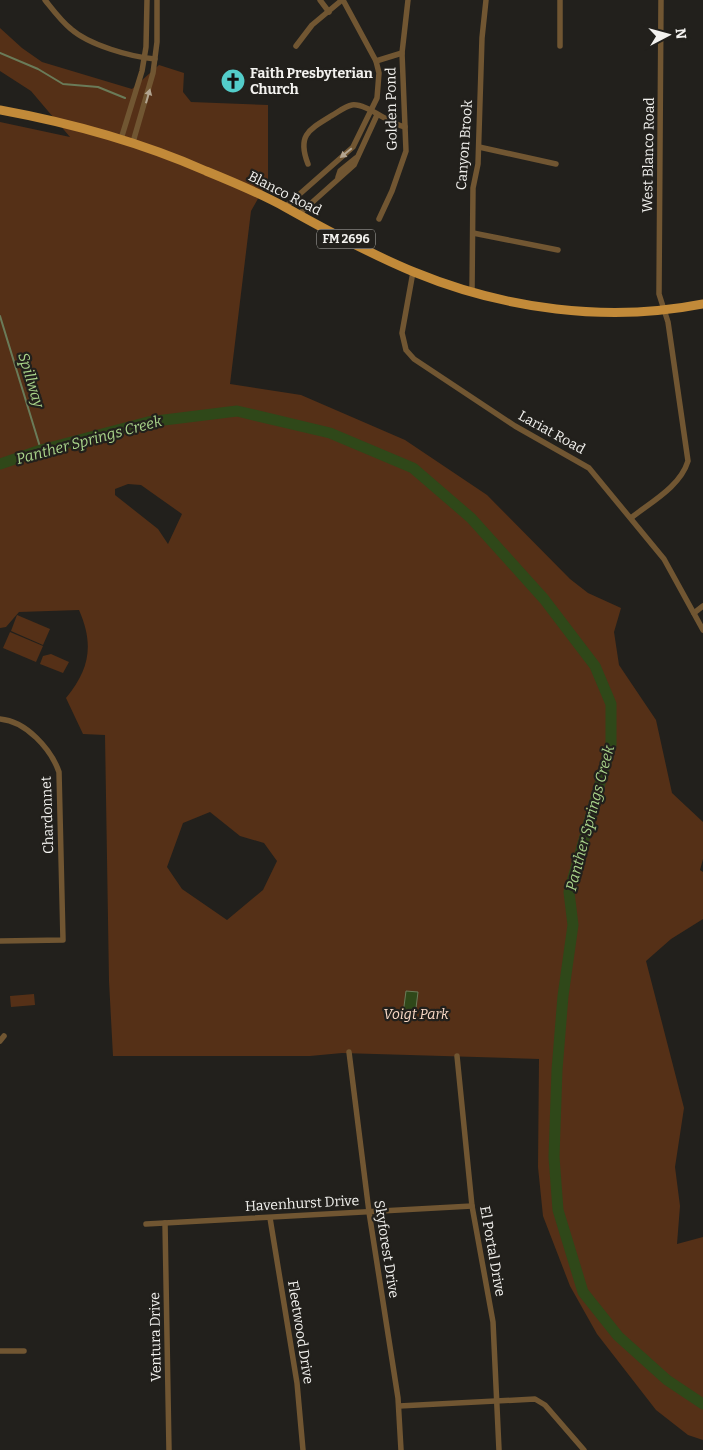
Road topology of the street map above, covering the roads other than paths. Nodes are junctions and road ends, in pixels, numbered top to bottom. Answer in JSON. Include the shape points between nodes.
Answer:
{"nodes":[{"id":1,"x":45,"y":0,"type":"edge"},
{"id":2,"x":147,"y":0,"type":"edge"},
{"id":3,"x":157,"y":0,"type":"edge"},
{"id":4,"x":320,"y":0,"type":"edge"},
{"id":5,"x":342,"y":0,"type":"edge"},
{"id":6,"x":408,"y":0,"type":"edge"},
{"id":7,"x":486,"y":0,"type":"edge"},
{"id":8,"x":560,"y":0,"type":"edge"},
{"id":9,"x":661,"y":0,"type":"edge"},
{"id":10,"x":328,"y":12,"type":"junction"},
{"id":11,"x":296,"y":46,"type":"dead end"},
{"id":12,"x":560,"y":46,"type":"dead end"},
{"id":13,"x":402,"y":53,"type":"junction"},
{"id":14,"x":144,"y":58,"type":"junction"},
{"id":15,"x":155,"y":59,"type":"junction"},
{"id":16,"x":376,"y":62,"type":"junction"},
{"id":17,"x":0,"y":110,"type":"edge"},
{"id":18,"x":374,"y":113,"type":"junction"},
{"id":19,"x":405,"y":127,"type":"junction"},
{"id":20,"x":120,"y":139,"type":"junction"},
{"id":21,"x":132,"y":142,"type":"junction"},
{"id":22,"x":479,"y":147,"type":"junction"},
{"id":23,"x":308,"y":164,"type":"dead end"},
{"id":24,"x":556,"y":164,"type":"dead end"},
{"id":25,"x":285,"y":207,"type":"junction"},
{"id":26,"x":298,"y":215,"type":"junction"},
{"id":27,"x":378,"y":219,"type":"dead end"},
{"id":28,"x":473,"y":233,"type":"junction"},
{"id":29,"x":558,"y":250,"type":"dead end"},
{"id":30,"x":413,"y":272,"type":"junction"},
{"id":31,"x":472,"y":292,"type":"junction"},
{"id":32,"x":703,"y":304,"type":"edge"},
{"id":33,"x":665,"y":309,"type":"junction"},
{"id":34,"x":631,"y":518,"type":"junction"},
{"id":35,"x":703,"y":606,"type":"edge"},
{"id":36,"x":694,"y":613,"type":"junction"},
{"id":37,"x":703,"y":630,"type":"edge"},
{"id":38,"x":0,"y":720,"type":"edge"},
{"id":39,"x":0,"y":941,"type":"edge"},
{"id":40,"x":349,"y":1052,"type":"dead end"},
{"id":41,"x":457,"y":1056,"type":"dead end"},
{"id":42,"x":472,"y":1206,"type":"junction"},
{"id":43,"x":368,"y":1212,"type":"junction"},
{"id":44,"x":270,"y":1218,"type":"junction"},
{"id":45,"x":164,"y":1223,"type":"junction"},
{"id":46,"x":146,"y":1224,"type":"dead end"},
{"id":47,"x":0,"y":1351,"type":"edge"},
{"id":48,"x":24,"y":1351,"type":"dead end"},
{"id":49,"x":497,"y":1402,"type":"junction"},
{"id":50,"x":399,"y":1406,"type":"junction"},
{"id":51,"x":169,"y":1450,"type":"edge"},
{"id":52,"x":304,"y":1450,"type":"edge"},
{"id":53,"x":401,"y":1450,"type":"edge"},
{"id":54,"x":499,"y":1450,"type":"edge"},
{"id":55,"x":584,"y":1450,"type":"edge"}],
"edges":[{"from":1,"to":14,"type":"street","via":[[69,28],[88,41]]},
{"from":2,"to":14,"type":"street"},
{"from":3,"to":15,"type":"street"},
{"from":4,"to":10,"type":"street"},
{"from":5,"to":10,"type":"street"},
{"from":5,"to":16,"type":"street"},
{"from":6,"to":13,"type":"street","name":"Golden Pond"},
{"from":7,"to":22,"type":"street","name":"Canyon Brook"},
{"from":8,"to":12,"type":"street"},
{"from":9,"to":33,"type":"street","name":"West Blanco Road","via":[[659,294]]},
{"from":10,"to":11,"type":"street","via":[[312,25]]},
{"from":13,"to":16,"type":"street","name":"Golden Pond"},
{"from":13,"to":19,"type":"street","name":"Golden Pond"},
{"from":14,"to":15,"type":"street"},
{"from":14,"to":20,"type":"street","via":[[134,101]]},
{"from":21,"to":15,"type":"street","one_way":true,"via":[[150,90]]},
{"from":16,"to":18,"type":"street","via":[[378,85]]},
{"from":17,"to":20,"type":"main road","name":"Blanco Road","number":"FM 2696"},
{"from":18,"to":19,"type":"street","via":[[394,125]]},
{"from":18,"to":23,"type":"street","via":[[352,105],[312,128],[302,145]]},
{"from":18,"to":25,"type":"street","one_way":true,"via":[[353,148]]},
{"from":18,"to":26,"type":"street","via":[[354,165]]},
{"from":19,"to":27,"type":"street","name":"Golden Pond","via":[[404,160]]},
{"from":20,"to":21,"type":"main road","name":"Blanco Road","number":"FM 2696"},
{"from":21,"to":25,"type":"main road","name":"Blanco Road","number":"FM 2696"},
{"from":22,"to":24,"type":"street"},
{"from":22,"to":28,"type":"street","name":"Canyon Brook","via":[[473,188]]},
{"from":25,"to":26,"type":"main road","name":"Blanco Road","number":"FM 2696"},
{"from":26,"to":30,"type":"main road","name":"Blanco Road","number":"FM 2696"},
{"from":28,"to":29,"type":"street"},
{"from":28,"to":31,"type":"street","name":"Canyon Brook"},
{"from":30,"to":31,"type":"main road","name":"Blanco Road","number":"FM 2696"},
{"from":30,"to":34,"type":"street","name":"Lariat Road","via":[[402,333],[406,350],[414,359],[515,426],[589,468]]},
{"from":31,"to":33,"type":"main road","name":"Blanco Road","number":"FM 2696","via":[[561,309]]},
{"from":32,"to":33,"type":"main road","name":"Blanco Road","number":"FM 2696"},
{"from":33,"to":34,"type":"street","name":"West Blanco Road","via":[[688,461],[677,482]]},
{"from":34,"to":36,"type":"street","name":"Lariat Road","via":[[668,564]]},
{"from":35,"to":36,"type":"street"},
{"from":36,"to":37,"type":"street","name":"Lariat Road"},
{"from":38,"to":39,"type":"street","name":"Chardonnet","via":[[18,724],[28,731],[51,755],[59,772],[63,940]]},
{"from":40,"to":43,"type":"street","name":"Skyforest Drive"},
{"from":41,"to":42,"type":"street","name":"El Portal Drive"},
{"from":42,"to":43,"type":"street","name":"Havenhurst Drive"},
{"from":42,"to":49,"type":"street","name":"El Portal Drive","via":[[493,1322]]},
{"from":43,"to":44,"type":"street","name":"Havenhurst Drive"},
{"from":43,"to":50,"type":"street","name":"Skyforest Drive"},
{"from":44,"to":45,"type":"street","name":"Havenhurst Drive"},
{"from":44,"to":52,"type":"street","name":"Fleetwood Drive","via":[[297,1383]]},
{"from":45,"to":46,"type":"street","name":"Havenhurst Drive"},
{"from":45,"to":51,"type":"street","name":"Ventura Drive"},
{"from":47,"to":48,"type":"street"},
{"from":49,"to":50,"type":"street"},
{"from":49,"to":54,"type":"street","name":"El Portal Drive"},
{"from":49,"to":55,"type":"street","via":[[527,1399],[545,1405]]},
{"from":50,"to":53,"type":"street","name":"Skyforest Drive"}]}
